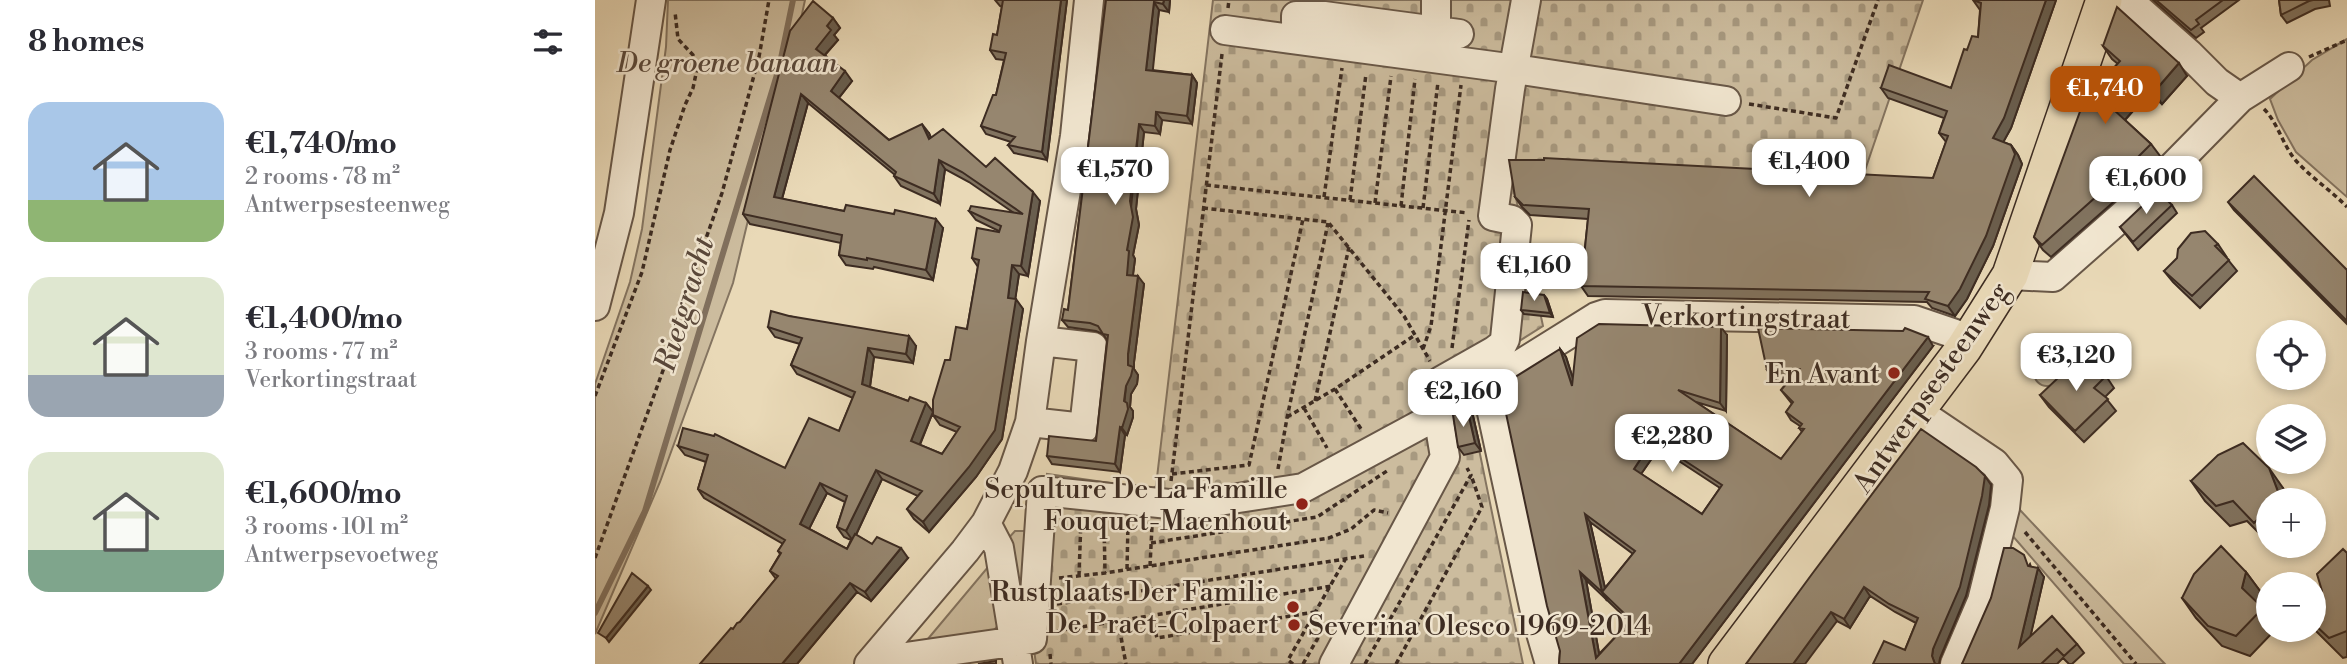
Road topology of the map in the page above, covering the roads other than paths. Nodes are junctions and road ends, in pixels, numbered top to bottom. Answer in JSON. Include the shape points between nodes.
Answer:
{"nodes":[{"id":1,"x":651,"y":0,"type":"edge"},
{"id":2,"x":1089,"y":0,"type":"edge"},
{"id":3,"x":1526,"y":0,"type":"edge"},
{"id":4,"x":2104,"y":0,"type":"edge"},
{"id":5,"x":2128,"y":0,"type":"edge"},
{"id":6,"x":1325,"y":10,"type":"edge"},
{"id":7,"x":1440,"y":23,"type":"edge"},
{"id":8,"x":1225,"y":30,"type":"road end"},
{"id":9,"x":1295,"y":33,"type":"junction"},
{"id":10,"x":1394,"y":48,"type":"junction"},
{"id":11,"x":2288,"y":67,"type":"road end"},
{"id":12,"x":1515,"y":69,"type":"junction"},
{"id":13,"x":2240,"y":98,"type":"junction"},
{"id":14,"x":1726,"y":101,"type":"road end"},
{"id":15,"x":2010,"y":275,"type":"junction"},
{"id":16,"x":595,"y":306,"type":"edge"},
{"id":17,"x":1970,"y":339,"type":"junction"},
{"id":18,"x":1041,"y":341,"type":"junction"},
{"id":19,"x":1447,"y":378,"type":"road end"},
{"id":20,"x":1489,"y":389,"type":"junction"},
{"id":21,"x":1917,"y":411,"type":"junction"},
{"id":22,"x":1438,"y":415,"type":"junction"},
{"id":23,"x":1030,"y":422,"type":"junction"},
{"id":24,"x":986,"y":523,"type":"junction"},
{"id":25,"x":1016,"y":653,"type":"edge"},
{"id":26,"x":870,"y":663,"type":"edge"},
{"id":27,"x":1334,"y":664,"type":"edge"},
{"id":28,"x":1550,"y":664,"type":"edge"},
{"id":29,"x":1726,"y":664,"type":"edge"},
{"id":30,"x":1955,"y":664,"type":"edge"}],
"edges":[{"from":1,"to":16,"type":"street","via":[[618,213]]},
{"from":2,"to":18,"type":"street","via":[[1075,136]]},
{"from":3,"to":12,"type":"street"},
{"from":4,"to":15,"type":"main road","name":"Antwerpsesteenweg"},
{"from":5,"to":13,"type":"street"},
{"from":6,"to":9,"type":"street","via":[[1296,16]]},
{"from":6,"to":10,"type":"street"},
{"from":7,"to":10,"type":"street"},
{"from":8,"to":9,"type":"street"},
{"from":9,"to":10,"type":"street"},
{"from":10,"to":12,"type":"street"},
{"from":11,"to":13,"type":"street"},
{"from":12,"to":14,"type":"street"},
{"from":12,"to":19,"type":"street","via":[[1493,216],[1517,225],[1505,339],[1495,351]]},
{"from":13,"to":15,"type":"street","via":[[2137,203],[2053,277]]},
{"from":15,"to":17,"type":"main road","name":"Antwerpsesteenweg"},
{"from":17,"to":20,"type":"street","name":"Verkortingstraat","via":[[1914,320],[1605,314],[1500,377]]},
{"from":17,"to":21,"type":"main road","name":"Antwerpsesteenweg"},
{"from":18,"to":23,"type":"street"},
{"from":18,"to":23,"type":"street","via":[[1093,347],[1084,428]]},
{"from":20,"to":22,"type":"street","name":"Verkortingstraat"},
{"from":20,"to":28,"type":"street"},
{"from":21,"to":29,"type":"main road","name":"Antwerpsesteenweg"},
{"from":21,"to":30,"type":"street","via":[[1994,463],[2008,480],[1982,601]]},
{"from":22,"to":25,"type":"street","name":"Verkortingstraat","via":[[1303,488],[1169,504],[1042,491],[1032,639]]},
{"from":22,"to":27,"type":"street","via":[[1444,457]]},
{"from":23,"to":24,"type":"street","via":[[1013,471]]},
{"from":24,"to":25,"type":"street","via":[[999,548]]},
{"from":24,"to":26,"type":"street"},
{"from":25,"to":26,"type":"street"}]}
